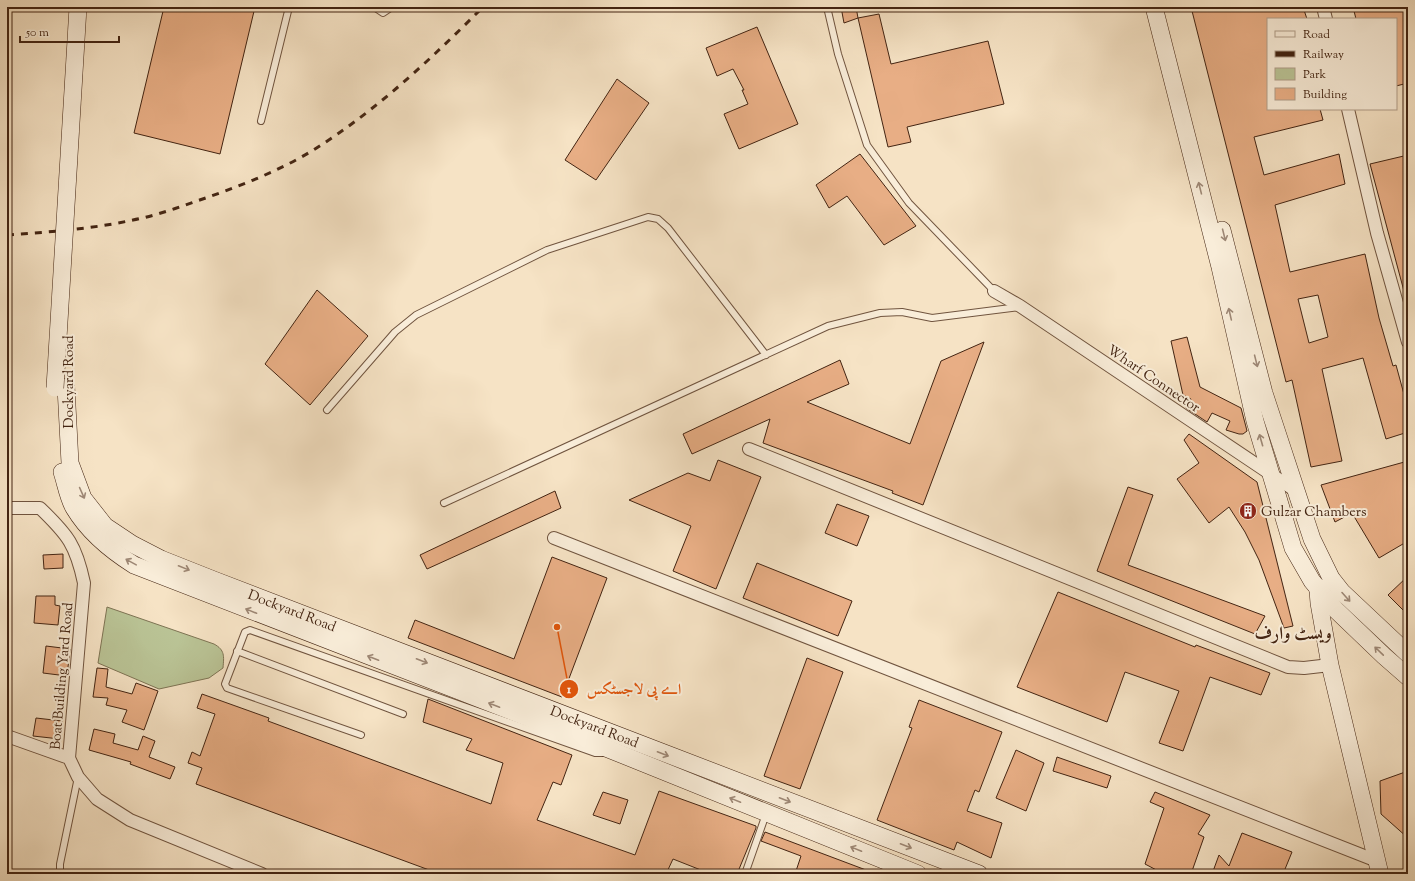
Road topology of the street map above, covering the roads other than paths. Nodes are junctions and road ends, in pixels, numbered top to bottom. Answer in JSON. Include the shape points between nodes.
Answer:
{"nodes":[{"id":1,"x":78,"y":7,"type":"edge"},
{"id":2,"x":87,"y":7,"type":"edge"},
{"id":3,"x":289,"y":7,"type":"edge"},
{"id":4,"x":374,"y":7,"type":"edge"},
{"id":5,"x":392,"y":7,"type":"edge"},
{"id":6,"x":827,"y":7,"type":"edge"},
{"id":7,"x":1154,"y":7,"type":"edge"},
{"id":8,"x":1166,"y":7,"type":"edge"},
{"id":9,"x":1323,"y":7,"type":"edge"},
{"id":10,"x":1326,"y":18,"type":"edge"},
{"id":11,"x":1348,"y":110,"type":"edge"},
{"id":12,"x":261,"y":121,"type":"dead end"},
{"id":13,"x":994,"y":291,"type":"joint"},
{"id":14,"x":1020,"y":306,"type":"junction"},
{"id":15,"x":1408,"y":342,"type":"edge"},
{"id":16,"x":766,"y":354,"type":"junction"},
{"id":17,"x":327,"y":410,"type":"dead end"},
{"id":18,"x":749,"y":449,"type":"dead end"},
{"id":19,"x":1270,"y":474,"type":"junction"},
{"id":20,"x":1296,"y":491,"type":"junction"},
{"id":21,"x":444,"y":504,"type":"dead end"},
{"id":22,"x":7,"y":508,"type":"edge"},
{"id":23,"x":554,"y":538,"type":"dead end"},
{"id":24,"x":1312,"y":539,"type":"junction"},
{"id":25,"x":1293,"y":548,"type":"junction"},
{"id":26,"x":1331,"y":578,"type":"junction"},
{"id":27,"x":1318,"y":590,"type":"junction"},
{"id":28,"x":237,"y":651,"type":"junction"},
{"id":29,"x":1408,"y":654,"type":"edge"},
{"id":30,"x":1330,"y":665,"type":"junction"},
{"id":31,"x":1408,"y":677,"type":"edge"},
{"id":32,"x":403,"y":714,"type":"dead end"},
{"id":33,"x":361,"y":735,"type":"dead end"},
{"id":34,"x":7,"y":736,"type":"edge"},
{"id":35,"x":598,"y":737,"type":"junction"},
{"id":36,"x":617,"y":752,"type":"junction"},
{"id":37,"x":69,"y":758,"type":"junction"},
{"id":38,"x":78,"y":777,"type":"junction"},
{"id":39,"x":766,"y":812,"type":"junction"},
{"id":40,"x":1378,"y":867,"type":"edge"},
{"id":41,"x":60,"y":874,"type":"edge"},
{"id":42,"x":262,"y":874,"type":"edge"},
{"id":43,"x":745,"y":874,"type":"edge"},
{"id":44,"x":918,"y":874,"type":"edge"},
{"id":45,"x":979,"y":874,"type":"edge"}],
"edges":[{"from":35,"to":1,"type":"street","name":"Dockyard Road","one_way":true,"bridge":true,"via":[[134,565],[112,551],[91,531],[73,507],[59,465],[55,388]]},
{"from":2,"to":35,"type":"street","name":"Dockyard Road","one_way":true,"via":[[66,387],[70,463],[83,498],[105,526],[161,560]]},
{"from":3,"to":12,"type":"lane"},
{"from":4,"to":5,"type":"lane","via":[[383,12]]},
{"from":6,"to":13,"type":"lane","via":[[838,54],[867,145],[909,203]]},
{"from":19,"to":7,"type":"street","one_way":true},
{"from":8,"to":20,"type":"street","one_way":true,"via":[[1264,393]]},
{"from":9,"to":10,"type":"street"},
{"from":11,"to":15,"type":"street","via":[[1377,233]]},
{"from":13,"to":14,"type":"street","name":"Wharf Connector"},
{"from":14,"to":16,"type":"lane","via":[[932,318],[902,312],[880,313],[828,326]]},
{"from":14,"to":19,"type":"street","name":"Wharf Connector"},
{"from":16,"to":17,"type":"lane","via":[[668,228],[658,220],[648,217],[546,250],[416,315],[396,332]]},
{"from":16,"to":21,"type":"lane"},
{"from":18,"to":30,"type":"street","via":[[1288,667]]},
{"from":19,"to":20,"type":"street","name":"Wharf Connector"},
{"from":19,"to":25,"type":"street"},
{"from":20,"to":24,"type":"street"},
{"from":22,"to":37,"type":"street","name":"Boat Building Yard Road","via":[[40,508],[65,532],[79,558],[84,583]]},
{"from":23,"to":40,"type":"street"},
{"from":24,"to":25,"type":"street"},
{"from":24,"to":26,"type":"street"},
{"from":25,"to":27,"type":"street"},
{"from":26,"to":27,"type":"street"},
{"from":26,"to":29,"type":"street","one_way":true,"via":[[1351,602]]},
{"from":27,"to":30,"type":"street"},
{"from":31,"to":27,"type":"street","one_way":true,"via":[[1343,617]]},
{"from":28,"to":32,"type":"lane"},
{"from":28,"to":33,"type":"lane","via":[[225,684],[227,688]]},
{"from":28,"to":36,"type":"lane","via":[[245,632],[250,630],[595,753]]},
{"from":30,"to":40,"type":"street"},
{"from":34,"to":37,"type":"street"},
{"from":35,"to":36,"type":"street","name":"Dockyard Road"},
{"from":35,"to":45,"type":"street","name":"Dockyard Road","one_way":true},
{"from":39,"to":36,"type":"street","name":"Dockyard Road","one_way":true},
{"from":37,"to":38,"type":"street","name":"Boat Building Yard Road"},
{"from":38,"to":41,"type":"lane"},
{"from":38,"to":42,"type":"street","name":"Boat Building Yard Road","via":[[97,799],[130,820]]},
{"from":39,"to":43,"type":"lane"},
{"from":44,"to":39,"type":"street","name":"Dockyard Road","one_way":true}]}
